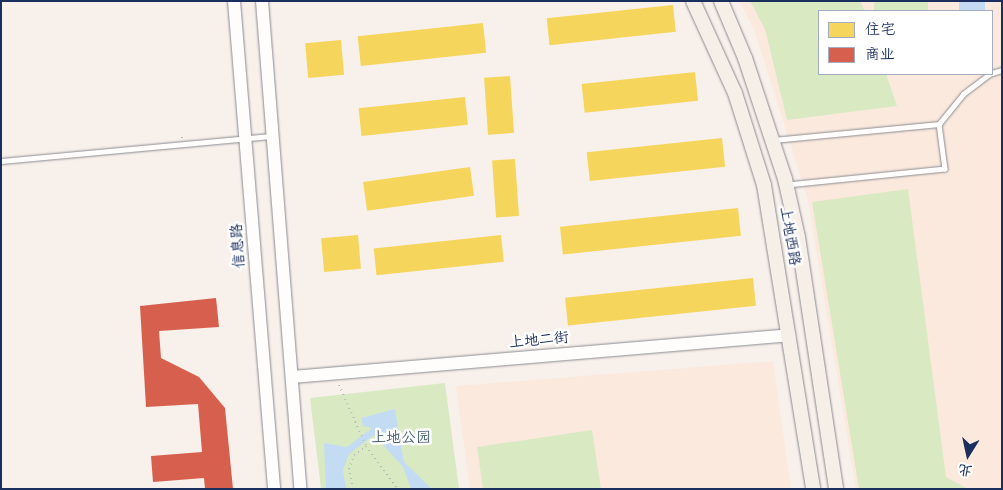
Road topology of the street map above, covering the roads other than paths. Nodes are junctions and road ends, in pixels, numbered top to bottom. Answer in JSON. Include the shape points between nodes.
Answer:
{"nodes":[{"id":1,"x":234,"y":1,"type":"edge"},
{"id":2,"x":262,"y":1,"type":"edge"},
{"id":3,"x":693,"y":1,"type":"edge"},
{"id":4,"x":721,"y":1,"type":"edge"},
{"id":5,"x":990,"y":75,"type":"edge"},
{"id":6,"x":940,"y":124,"type":"junction"},
{"id":7,"x":272,"y":136,"type":"junction"},
{"id":8,"x":246,"y":137,"type":"junction"},
{"id":9,"x":769,"y":140,"type":"junction"},
{"id":10,"x":1,"y":161,"type":"edge"},
{"id":11,"x":787,"y":186,"type":"junction"},
{"id":12,"x":789,"y":335,"type":"junction"},
{"id":13,"x":292,"y":376,"type":"junction"},
{"id":14,"x":274,"y":489,"type":"edge"},
{"id":15,"x":300,"y":489,"type":"edge"},
{"id":16,"x":813,"y":489,"type":"edge"},
{"id":17,"x":836,"y":489,"type":"edge"}],
"edges":[{"from":1,"to":8,"type":"main road","name":"信息路"},
{"from":2,"to":7,"type":"main road"},
{"from":3,"to":12,"type":"main road","name":"上地西路","via":[[735,93],[764,185]]},
{"from":4,"to":9,"type":"main road","name":"上地西路","via":[[745,58]]},
{"from":5,"to":6,"type":"lane","via":[[963,94]]},
{"from":6,"to":9,"type":"lane"},
{"from":6,"to":11,"type":"lane","via":[[945,169]]},
{"from":7,"to":8,"type":"lane"},
{"from":7,"to":13,"type":"main road"},
{"from":8,"to":10,"type":"lane"},
{"from":8,"to":14,"type":"main road","name":"信息路"},
{"from":9,"to":11,"type":"main road","name":"上地西路"},
{"from":11,"to":17,"type":"main road","name":"上地西路"},
{"from":12,"to":13,"type":"main road","name":"上地二街"},
{"from":12,"to":16,"type":"main road","name":"上地西路"},
{"from":13,"to":15,"type":"main road"}]}
